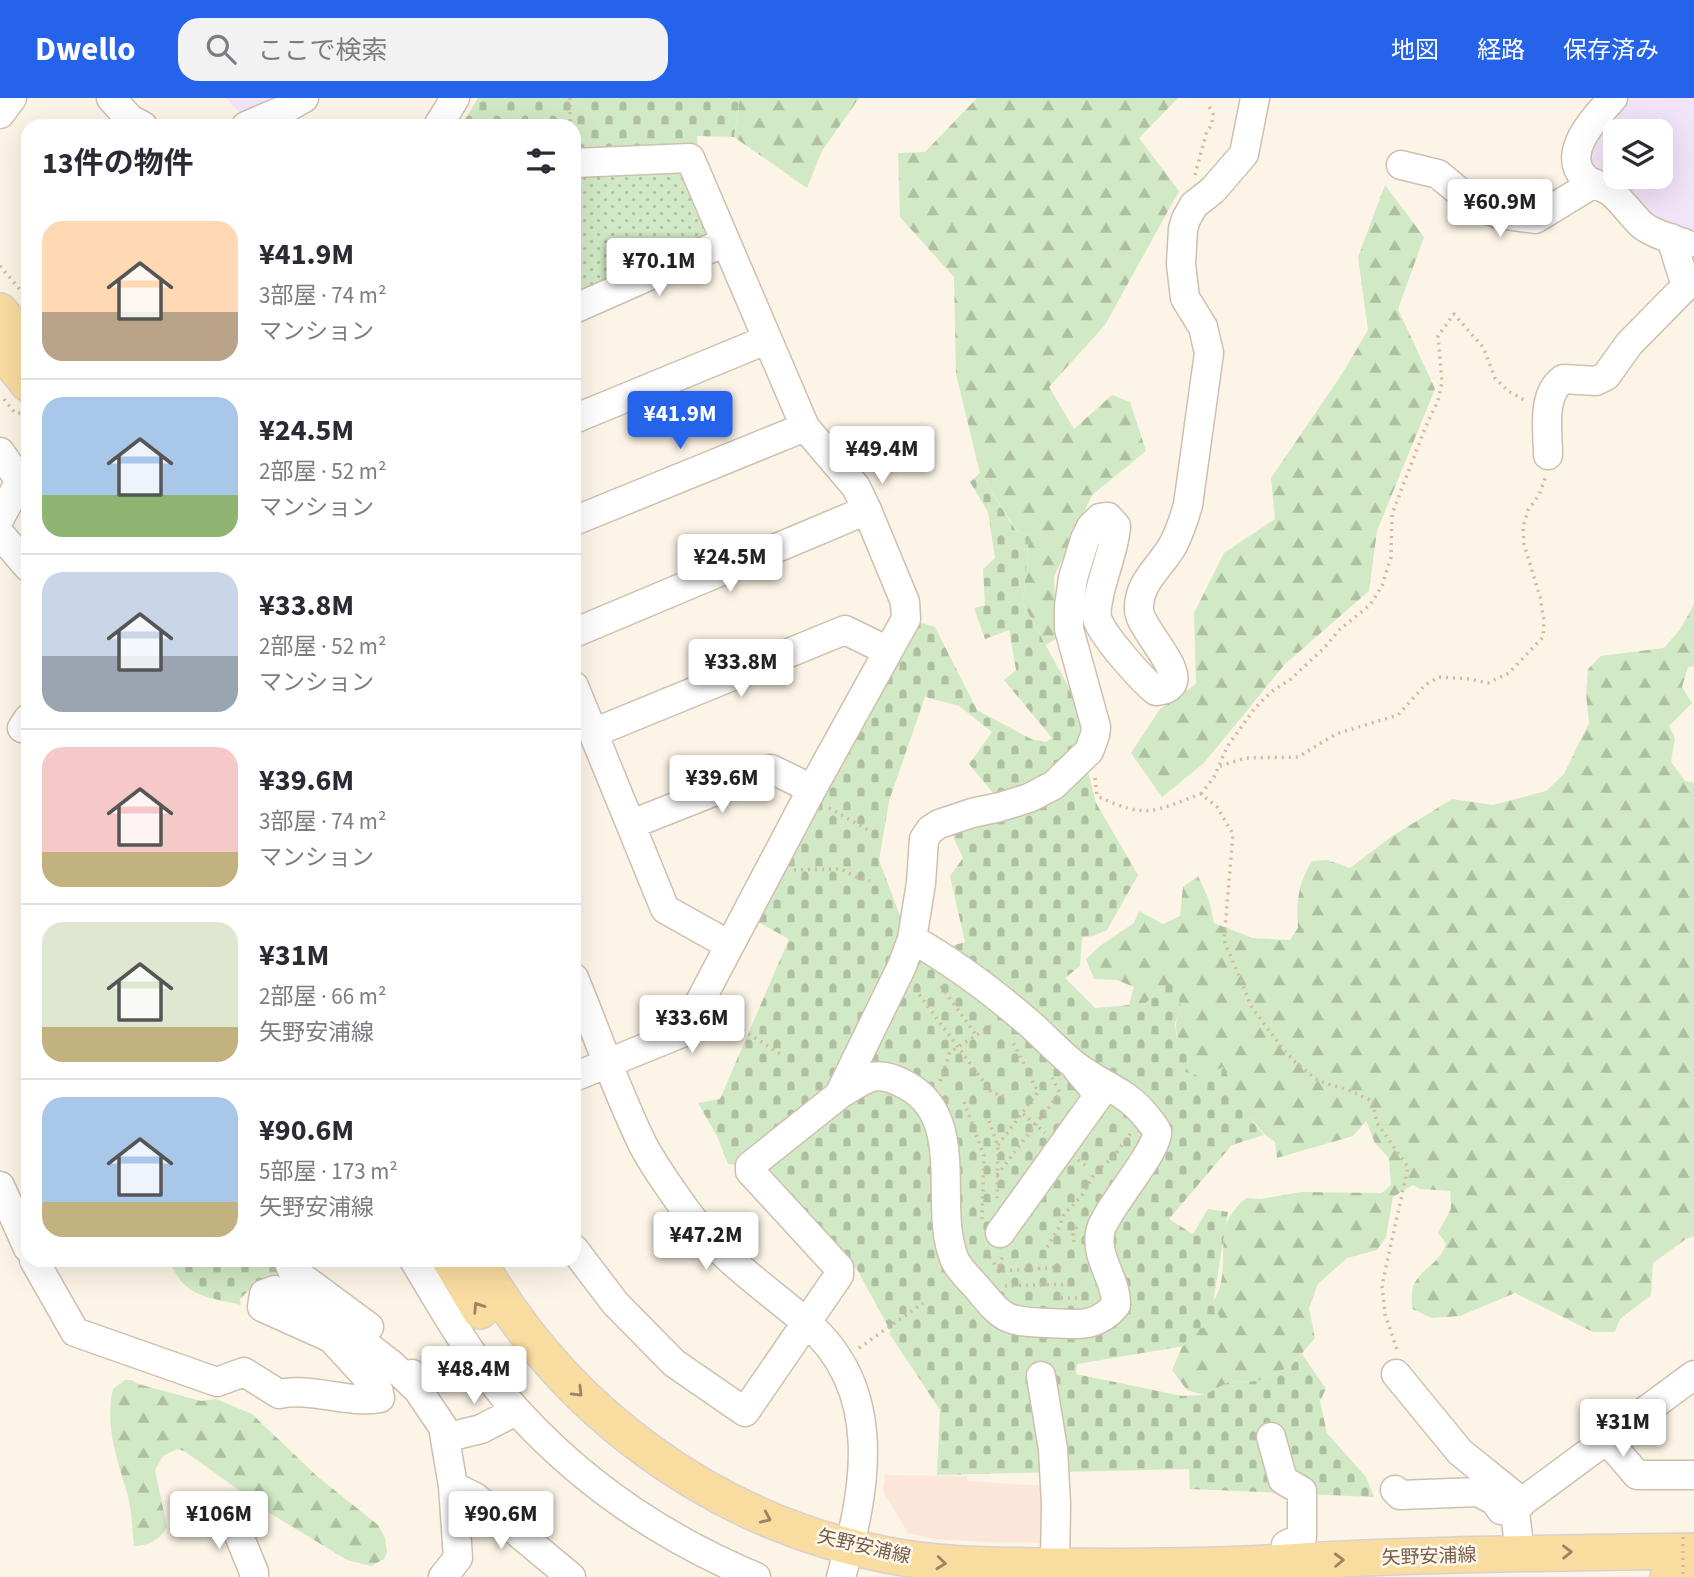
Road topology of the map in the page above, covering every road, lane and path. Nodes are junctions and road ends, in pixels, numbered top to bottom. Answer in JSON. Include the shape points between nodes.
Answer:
{"nodes":[{"id":1,"x":12,"y":98,"type":"edge"},
{"id":2,"x":111,"y":98,"type":"edge"},
{"id":3,"x":304,"y":98,"type":"edge"},
{"id":4,"x":455,"y":98,"type":"edge"},
{"id":5,"x":570,"y":98,"type":"edge"},
{"id":6,"x":1255,"y":98,"type":"edge"},
{"id":7,"x":1613,"y":98,"type":"edge"},
{"id":8,"x":1209,"y":106,"type":"dead end"},
{"id":9,"x":0,"y":114,"type":"edge"},
{"id":10,"x":130,"y":119,"type":"edge"},
{"id":11,"x":262,"y":119,"type":"edge"},
{"id":12,"x":442,"y":119,"type":"edge"},
{"id":13,"x":570,"y":119,"type":"edge"},
{"id":14,"x":581,"y":163,"type":"edge"},
{"id":15,"x":1401,"y":165,"type":"dead end"},
{"id":16,"x":1594,"y":183,"type":"junction"},
{"id":17,"x":1194,"y":205,"type":"junction"},
{"id":18,"x":724,"y":242,"type":"junction"},
{"id":19,"x":1682,"y":243,"type":"edge"},
{"id":20,"x":0,"y":266,"type":"edge"},
{"id":21,"x":21,"y":291,"type":"edge"},
{"id":22,"x":581,"y":306,"type":"edge"},
{"id":23,"x":0,"y":311,"type":"edge"},
{"id":24,"x":21,"y":336,"type":"edge"},
{"id":25,"x":766,"y":340,"type":"junction"},
{"id":26,"x":0,"y":349,"type":"edge"},
{"id":27,"x":21,"y":375,"type":"edge"},
{"id":28,"x":1549,"y":406,"type":"junction"},
{"id":29,"x":581,"y":416,"type":"edge"},
{"id":30,"x":805,"y":427,"type":"junction"},
{"id":31,"x":0,"y":452,"type":"edge"},
{"id":32,"x":1548,"y":455,"type":"joint"},
{"id":33,"x":867,"y":510,"type":"junction"},
{"id":34,"x":0,"y":518,"type":"edge"},
{"id":35,"x":581,"y":518,"type":"edge"},
{"id":36,"x":0,"y":534,"type":"edge"},
{"id":37,"x":21,"y":559,"type":"edge"},
{"id":38,"x":581,"y":629,"type":"edge"},
{"id":39,"x":888,"y":651,"type":"junction"},
{"id":40,"x":581,"y":703,"type":"edge"},
{"id":41,"x":593,"y":733,"type":"junction"},
{"id":42,"x":1089,"y":751,"type":"junction"},
{"id":43,"x":1218,"y":767,"type":"junction"},
{"id":44,"x":810,"y":793,"type":"junction"},
{"id":45,"x":1201,"y":794,"type":"junction"},
{"id":46,"x":632,"y":824,"type":"junction"},
{"id":47,"x":870,"y":831,"type":"dead end"},
{"id":48,"x":870,"y":881,"type":"dead end"},
{"id":49,"x":759,"y":889,"type":"junction"},
{"id":50,"x":912,"y":939,"type":"junction"},
{"id":51,"x":729,"y":945,"type":"junction"},
{"id":52,"x":940,"y":985,"type":"dead end"},
{"id":53,"x":914,"y":987,"type":"dead end"},
{"id":54,"x":581,"y":995,"type":"edge"},
{"id":55,"x":699,"y":1004,"type":"junction"},
{"id":56,"x":1007,"y":1015,"type":"junction"},
{"id":57,"x":976,"y":1035,"type":"junction"},
{"id":58,"x":957,"y":1048,"type":"junction"},
{"id":59,"x":782,"y":1055,"type":"dead end"},
{"id":60,"x":609,"y":1063,"type":"junction"},
{"id":61,"x":1077,"y":1067,"type":"junction"},
{"id":62,"x":1049,"y":1073,"type":"dead end"},
{"id":63,"x":581,"y":1074,"type":"edge"},
{"id":64,"x":839,"y":1095,"type":"junction"},
{"id":65,"x":1004,"y":1096,"type":"dead end"},
{"id":66,"x":931,"y":1107,"type":"junction"},
{"id":67,"x":1144,"y":1114,"type":"junction"},
{"id":68,"x":998,"y":1146,"type":"dead end"},
{"id":69,"x":996,"y":1175,"type":"dead end"},
{"id":70,"x":0,"y":1186,"type":"edge"},
{"id":71,"x":1003,"y":1197,"type":"dead end"},
{"id":72,"x":998,"y":1203,"type":"dead end"},
{"id":73,"x":1083,"y":1217,"type":"dead end"},
{"id":74,"x":21,"y":1232,"type":"edge"},
{"id":75,"x":1000,"y":1233,"type":"dead end"},
{"id":76,"x":1074,"y":1244,"type":"dead end"},
{"id":77,"x":1047,"y":1247,"type":"dead end"},
{"id":78,"x":581,"y":1258,"type":"edge"},
{"id":79,"x":38,"y":1267,"type":"edge"},
{"id":80,"x":293,"y":1267,"type":"edge"},
{"id":81,"x":418,"y":1267,"type":"edge"},
{"id":82,"x":454,"y":1267,"type":"edge"},
{"id":83,"x":482,"y":1267,"type":"edge"},
{"id":84,"x":1051,"y":1298,"type":"dead end"},
{"id":85,"x":1090,"y":1298,"type":"dead end"},
{"id":86,"x":923,"y":1303,"type":"dead end"},
{"id":87,"x":806,"y":1322,"type":"junction"},
{"id":88,"x":851,"y":1354,"type":"dead end"},
{"id":89,"x":1398,"y":1364,"type":"joint"},
{"id":90,"x":1041,"y":1376,"type":"dead end"},
{"id":91,"x":1694,"y":1376,"type":"edge"},
{"id":92,"x":418,"y":1390,"type":"junction"},
{"id":93,"x":516,"y":1410,"type":"junction"},
{"id":94,"x":1272,"y":1437,"type":"dead end"},
{"id":95,"x":445,"y":1438,"type":"junction"},
{"id":96,"x":1607,"y":1440,"type":"junction"},
{"id":97,"x":1694,"y":1475,"type":"edge"},
{"id":98,"x":453,"y":1486,"type":"junction"},
{"id":99,"x":1395,"y":1490,"type":"dead end"},
{"id":100,"x":1518,"y":1507,"type":"junction"},
{"id":101,"x":231,"y":1516,"type":"dead end"},
{"id":102,"x":1688,"y":1544,"type":"edge"},
{"id":103,"x":1520,"y":1553,"type":"junction"},
{"id":104,"x":1286,"y":1562,"type":"junction"},
{"id":105,"x":1055,"y":1566,"type":"junction"},
{"id":106,"x":852,"y":1568,"type":"edge"},
{"id":107,"x":254,"y":1577,"type":"edge"},
{"id":108,"x":443,"y":1577,"type":"edge"},
{"id":109,"x":570,"y":1577,"type":"edge"},
{"id":110,"x":755,"y":1577,"type":"edge"},
{"id":111,"x":1668,"y":1577,"type":"edge"},
{"id":112,"x":1683,"y":1577,"type":"edge"},
{"id":113,"x":1694,"y":1577,"type":"edge"}],
"edges":[{"from":1,"to":9,"type":"street"},
{"from":2,"to":10,"type":"street"},
{"from":3,"to":11,"type":"street"},
{"from":4,"to":12,"type":"street"},
{"from":5,"to":13,"type":"path"},
{"from":6,"to":17,"type":"street","via":[[1244,154]]},
{"from":7,"to":16,"type":"street","via":[[1577,152],[1581,173]]},
{"from":8,"to":17,"type":"path","via":[[1212,124],[1196,167]]},
{"from":14,"to":18,"type":"street","via":[[690,158]]},
{"from":15,"to":16,"type":"street","via":[[1438,174],[1474,204],[1499,214],[1535,219]]},
{"from":16,"to":19,"type":"street","via":[[1611,192],[1643,227]]},
{"from":17,"to":42,"type":"street","via":[[1183,229],[1181,264],[1185,298],[1203,327],[1209,353],[1182,528],[1149,575],[1139,610],[1140,620],[1174,677],[1172,685],[1156,691],[1102,628],[1098,602],[1116,526],[1108,517],[1100,518],[1078,557],[1069,606],[1069,629],[1096,727]]},
{"from":18,"to":22,"type":"street"},
{"from":18,"to":25,"type":"street"},
{"from":19,"to":28,"type":"street","via":[[1686,286],[1629,344],[1606,376],[1596,381],[1563,379],[1555,385]]},
{"from":20,"to":21,"type":"path"},
{"from":23,"to":24,"type":"main road"},
{"from":25,"to":29,"type":"street"},
{"from":25,"to":30,"type":"street"},
{"from":26,"to":27,"type":"main road"},
{"from":28,"to":32,"type":"street"},
{"from":28,"to":43,"type":"path","via":[[1529,402],[1495,378],[1483,347],[1454,314],[1438,336],[1442,382],[1438,401],[1392,514],[1391,557],[1382,586],[1370,605],[1255,708]]},
{"from":30,"to":33,"type":"street","via":[[856,487]]},
{"from":30,"to":35,"type":"street"},
{"from":31,"to":34,"type":"street","via":[[20,481]]},
{"from":32,"to":43,"type":"path","via":[[1546,476],[1523,527],[1540,597],[1543,637],[1516,667],[1488,683],[1439,677],[1425,685],[1398,715],[1336,734],[1298,757],[1246,758]]},
{"from":33,"to":38,"type":"street"},
{"from":33,"to":39,"type":"street","via":[[905,602],[906,619]]},
{"from":36,"to":37,"type":"street"},
{"from":39,"to":41,"type":"street","via":[[845,630]]},
{"from":39,"to":44,"type":"street"},
{"from":40,"to":41,"type":"street"},
{"from":41,"to":46,"type":"street"},
{"from":42,"to":45,"type":"path","via":[[1097,796],[1115,804],[1150,812]]},
{"from":42,"to":50,"type":"street","via":[[1054,785],[1029,798],[930,830],[924,839]]},
{"from":43,"to":45,"type":"path"},
{"from":44,"to":46,"type":"street","via":[[771,769]]},
{"from":44,"to":47,"type":"path"},
{"from":44,"to":49,"type":"street"},
{"from":45,"to":89,"type":"path","via":[[1217,807],[1233,834],[1224,940],[1252,1008],[1303,1069],[1319,1081],[1372,1101],[1377,1124],[1408,1167],[1382,1285]]},
{"from":46,"to":51,"type":"street","via":[[665,909]]},
{"from":48,"to":49,"type":"path","via":[[841,869],[796,869]]},
{"from":49,"to":51,"type":"street"},
{"from":50,"to":56,"type":"street","via":[[934,952]]},
{"from":50,"to":64,"type":"street"},
{"from":51,"to":55,"type":"street"},
{"from":52,"to":57,"type":"path"},
{"from":53,"to":58,"type":"path"},
{"from":54,"to":60,"type":"street"},
{"from":55,"to":59,"type":"path"},
{"from":55,"to":60,"type":"street","via":[[684,1032]]},
{"from":56,"to":57,"type":"path"},
{"from":56,"to":61,"type":"street"},
{"from":56,"to":68,"type":"path","via":[[1038,1092]]},
{"from":57,"to":58,"type":"path"},
{"from":58,"to":65,"type":"path","via":[[992,1093]]},
{"from":58,"to":66,"type":"path","via":[[950,1052]]},
{"from":60,"to":63,"type":"street"},
{"from":60,"to":87,"type":"street","via":[[644,1147],[689,1214],[728,1260]]},
{"from":61,"to":67,"type":"street","via":[[1123,1093]]},
{"from":61,"to":75,"type":"street","via":[[1099,1095]]},
{"from":62,"to":69,"type":"path","via":[[1060,1093]]},
{"from":64,"to":66,"type":"street","via":[[871,1076],[885,1075],[921,1094]]},
{"from":64,"to":87,"type":"street","via":[[750,1166],[839,1268],[839,1275]]},
{"from":66,"to":67,"type":"street","via":[[944,1150],[945,1217],[957,1265],[994,1310],[1022,1322],[1100,1321],[1116,1305],[1117,1295],[1099,1241],[1102,1227],[1157,1138]]},
{"from":67,"to":77,"type":"path","via":[[1064,1214]]},
{"from":70,"to":74,"type":"street"},
{"from":71,"to":72,"type":"path"},
{"from":73,"to":76,"type":"path","via":[[1076,1224]]},
{"from":78,"to":87,"type":"street","via":[[615,1303],[674,1363],[745,1412]]},
{"from":79,"to":92,"type":"street","via":[[75,1332],[217,1382],[244,1372],[279,1394],[296,1391],[367,1401],[380,1398],[331,1338],[262,1307],[264,1294],[275,1290],[356,1337]]},
{"from":80,"to":92,"type":"street","via":[[389,1342],[408,1365]]},
{"from":81,"to":93,"type":"street","via":[[453,1327]]},
{"from":106,"to":82,"type":"main road","name":"矢野安浦線","one_way":true,"via":[[777,1548],[731,1529],[629,1468],[540,1388],[490,1326]]},
{"from":83,"to":106,"type":"main road","name":"矢野安浦線","one_way":true,"via":[[510,1312],[558,1371],[643,1448]]},
{"from":84,"to":85,"type":"path"},
{"from":86,"to":88,"type":"path"},
{"from":87,"to":106,"type":"street","via":[[838,1359],[857,1399],[864,1464]]},
{"from":89,"to":100,"type":"street","via":[[1460,1452]]},
{"from":90,"to":105,"type":"street","via":[[1053,1449]]},
{"from":91,"to":96,"type":"street"},
{"from":92,"to":95,"type":"street","via":[[443,1427]]},
{"from":93,"to":95,"type":"street","via":[[481,1429]]},
{"from":93,"to":110,"type":"street","via":[[613,1498],[714,1560]]},
{"from":94,"to":104,"type":"street","via":[[1283,1480],[1302,1491],[1301,1537],[1286,1545]]},
{"from":95,"to":98,"type":"street"},
{"from":96,"to":97,"type":"street","via":[[1637,1475]]},
{"from":96,"to":100,"type":"street"},
{"from":98,"to":108,"type":"street","via":[[458,1558]]},
{"from":98,"to":109,"type":"street","via":[[475,1497]]},
{"from":99,"to":100,"type":"street","via":[[1400,1495],[1478,1492],[1502,1510]]},
{"from":100,"to":103,"type":"street"},
{"from":101,"to":107,"type":"street"},
{"from":103,"to":102,"type":"main road","name":"矢野安浦線","one_way":true},
{"from":102,"to":112,"type":"path","bridge":true},
{"from":104,"to":103,"type":"main road","name":"矢野安浦線","one_way":true},
{"from":104,"to":105,"type":"main road","name":"矢野安浦線"},
{"from":106,"to":105,"type":"main road","name":"矢野安浦線","one_way":true,"via":[[887,1555],[962,1565]]},
{"from":111,"to":113,"type":"main road"}]}
